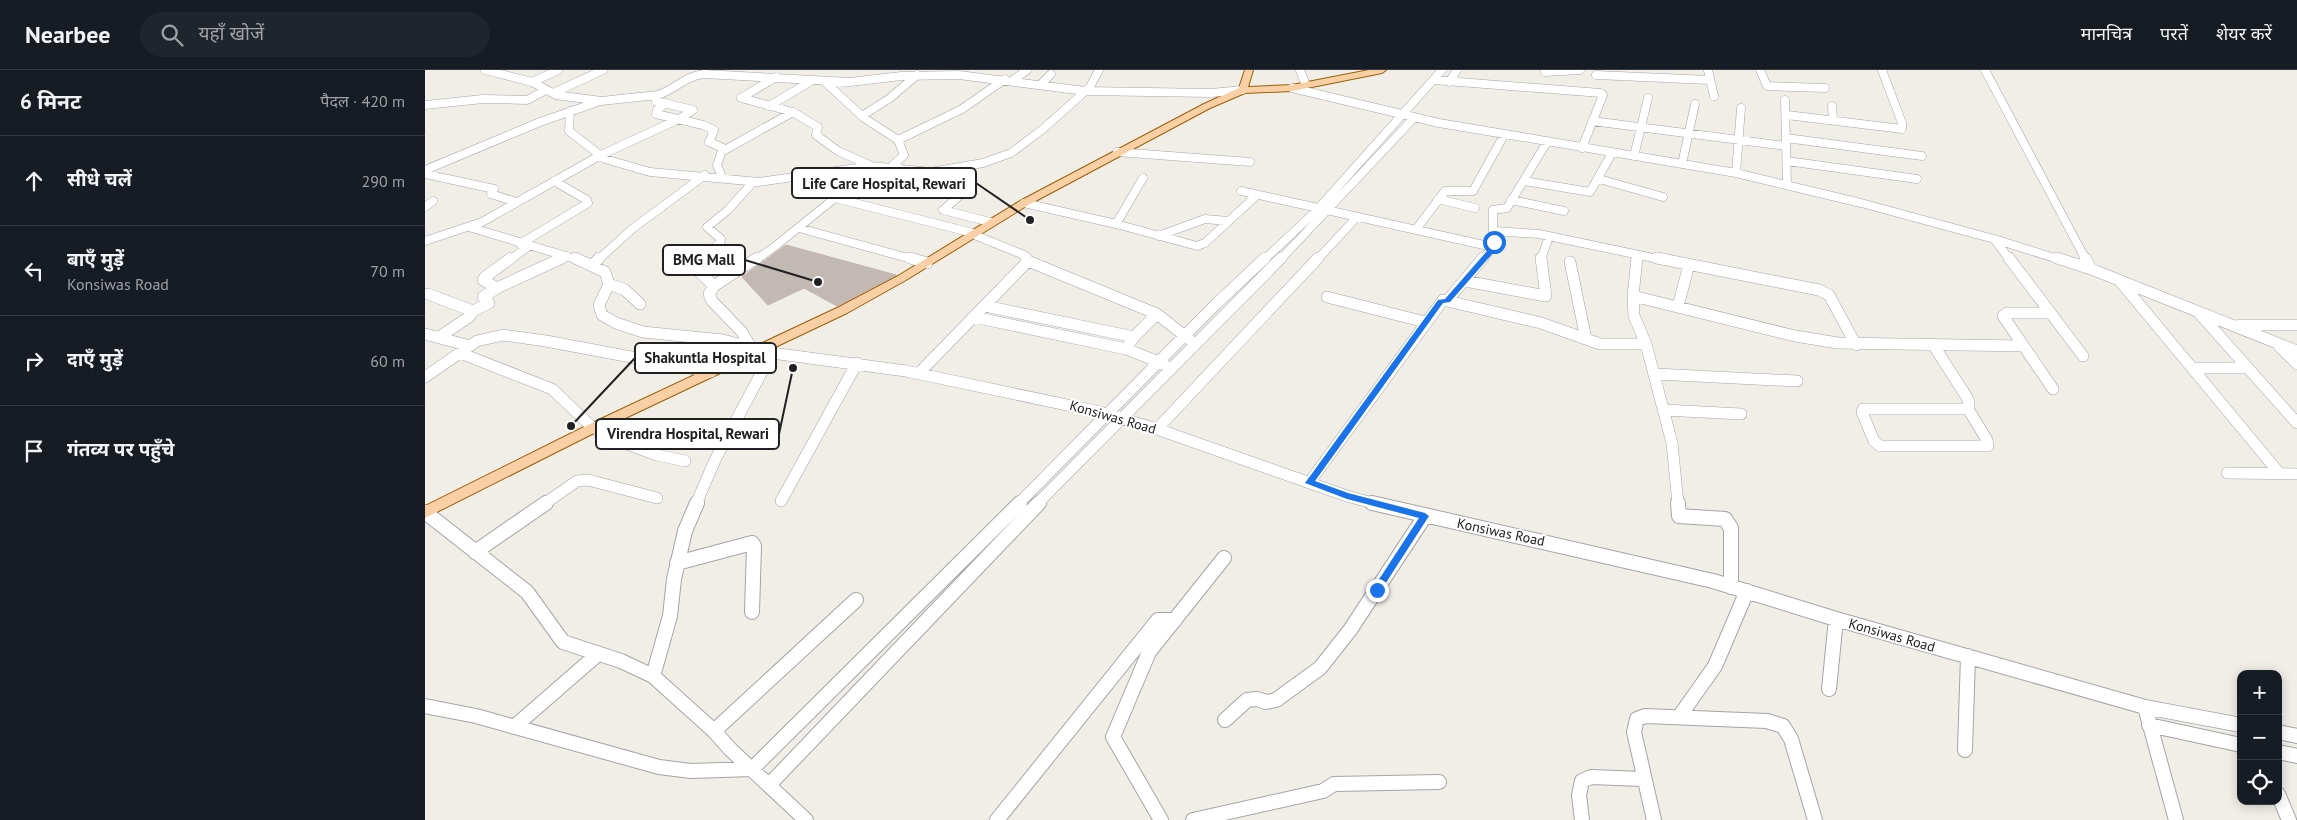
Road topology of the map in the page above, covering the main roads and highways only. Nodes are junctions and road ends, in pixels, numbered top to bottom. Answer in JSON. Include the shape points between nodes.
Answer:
{"nodes":[{"id":1,"x":1249,"y":70,"type":"edge"},
{"id":2,"x":1369,"y":70,"type":"edge"},
{"id":3,"x":1382,"y":70,"type":"edge"},
{"id":4,"x":1274,"y":88,"type":"junction"},
{"id":5,"x":1243,"y":90,"type":"junction"},
{"id":6,"x":1030,"y":202,"type":"junction"},
{"id":7,"x":975,"y":235,"type":"junction"},
{"id":8,"x":762,"y":350,"type":"junction"},
{"id":9,"x":596,"y":431,"type":"junction"},
{"id":10,"x":426,"y":515,"type":"edge"}],
"edges":[{"from":1,"to":5,"type":"main road"},
{"from":2,"to":4,"type":"main road"},
{"from":3,"to":4,"type":"main road","via":[[1292,88]]},
{"from":4,"to":5,"type":"main road"},
{"from":5,"to":6,"type":"main road","via":[[1117,152]]},
{"from":6,"to":7,"type":"main road"},
{"from":6,"to":7,"type":"main road","via":[[990,222]]},
{"from":7,"to":8,"type":"main road","via":[[843,310]]},
{"from":7,"to":8,"type":"main road","via":[[881,296]]},
{"from":8,"to":9,"type":"main road"},
{"from":8,"to":9,"type":"main road","via":[[711,372]]},
{"from":9,"to":10,"type":"main road"}]}
